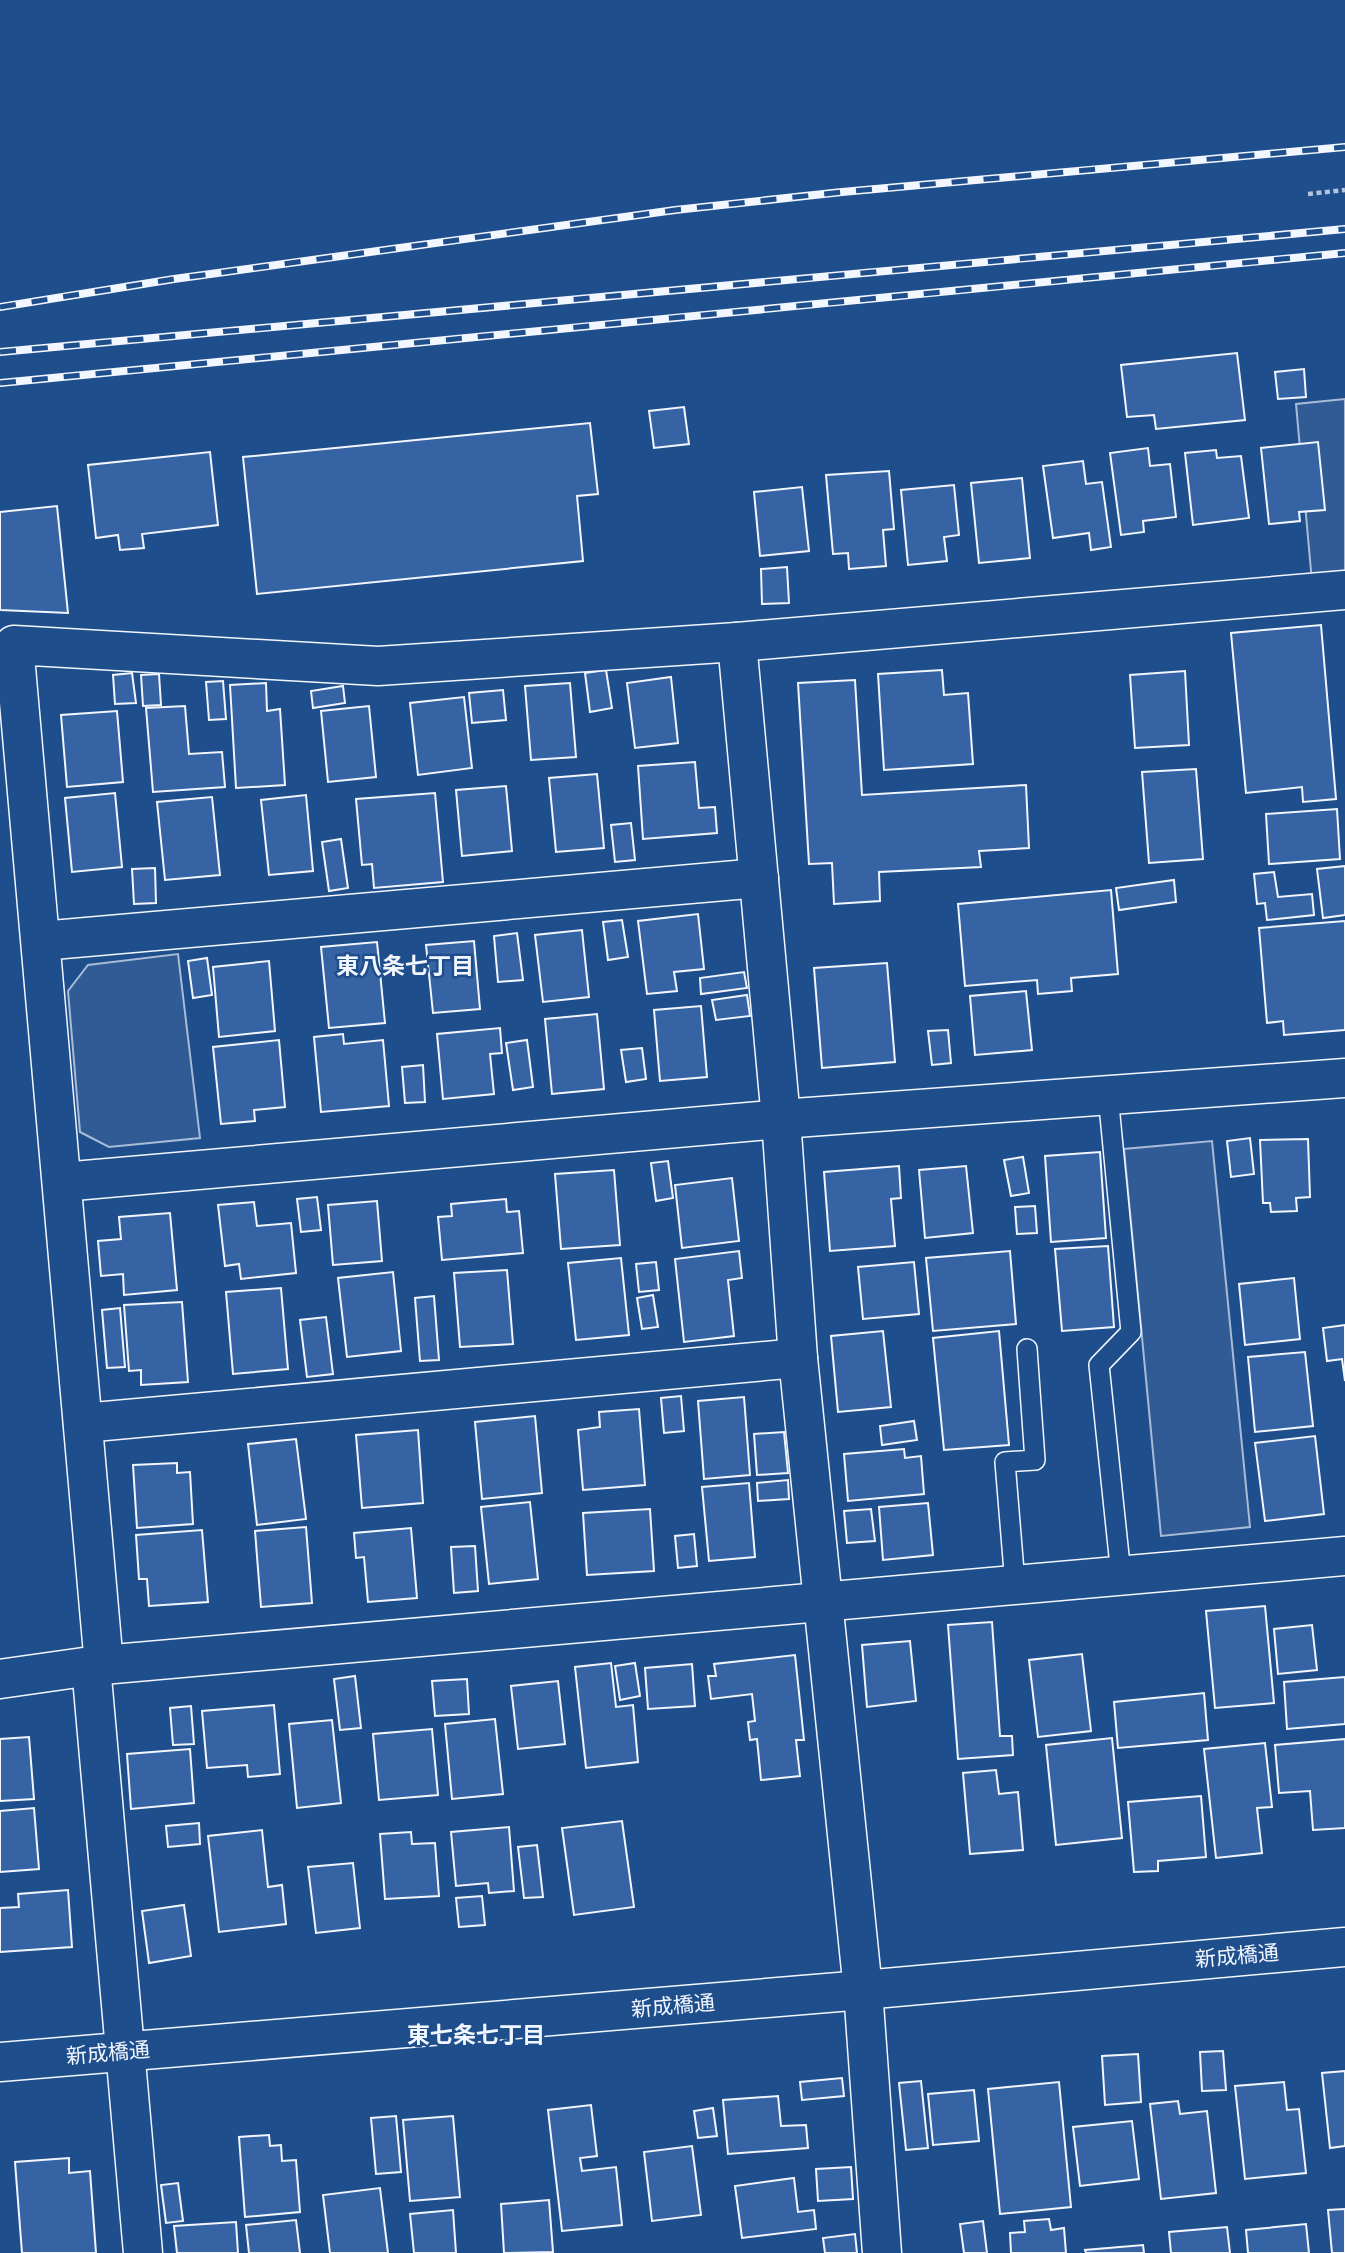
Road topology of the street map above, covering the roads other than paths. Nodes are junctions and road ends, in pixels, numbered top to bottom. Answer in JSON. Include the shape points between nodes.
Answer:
{"nodes":[{"id":1,"x":1345,"y":590,"type":"edge"},
{"id":2,"x":737,"y":642,"type":"junction"},
{"id":3,"x":759,"y":878,"type":"junction"},
{"id":4,"x":41,"y":941,"type":"junction"},
{"id":5,"x":1345,"y":1078,"type":"edge"},
{"id":6,"x":1108,"y":1095,"type":"junction"},
{"id":7,"x":781,"y":1119,"type":"junction"},
{"id":8,"x":62,"y":1182,"type":"junction"},
{"id":9,"x":1027,"y":1349,"type":"dead end"},
{"id":10,"x":799,"y":1358,"type":"junction"},
{"id":11,"x":83,"y":1423,"type":"junction"},
{"id":12,"x":1345,"y":1556,"type":"edge"},
{"id":13,"x":1121,"y":1575,"type":"junction"},
{"id":14,"x":1015,"y":1584,"type":"junction"},
{"id":15,"x":824,"y":1600,"type":"junction"},
{"id":16,"x":97,"y":1666,"type":"junction"},
{"id":17,"x":0,"y":1679,"type":"edge"},
{"id":18,"x":1345,"y":1947,"type":"edge"},
{"id":19,"x":863,"y":1990,"type":"junction"},
{"id":20,"x":127,"y":2051,"type":"junction"},
{"id":21,"x":0,"y":2062,"type":"edge"},
{"id":22,"x":144,"y":2253,"type":"edge"},
{"id":23,"x":882,"y":2253,"type":"edge"}],
"edges":[{"from":1,"to":2,"type":"street"},
{"from":2,"to":3,"type":"street"},
{"from":2,"to":4,"type":"street","via":[[378,666],[14,645]]},
{"from":3,"to":4,"type":"street"},
{"from":3,"to":7,"type":"street"},
{"from":4,"to":8,"type":"street"},
{"from":5,"to":6,"type":"street"},
{"from":6,"to":7,"type":"street"},
{"from":6,"to":13,"type":"lane","via":[[1131,1332],[1099,1365]]},
{"from":7,"to":8,"type":"street"},
{"from":7,"to":10,"type":"street"},
{"from":8,"to":11,"type":"street"},
{"from":9,"to":14,"type":"lane","via":[[1035,1460],[1005,1462]]},
{"from":10,"to":11,"type":"street"},
{"from":10,"to":15,"type":"street"},
{"from":11,"to":16,"type":"street"},
{"from":12,"to":13,"type":"street"},
{"from":13,"to":14,"type":"street"},
{"from":14,"to":15,"type":"street"},
{"from":15,"to":16,"type":"street"},
{"from":15,"to":19,"type":"street"},
{"from":16,"to":17,"type":"street"},
{"from":16,"to":20,"type":"street"},
{"from":18,"to":19,"type":"street","name":"新成橋通"},
{"from":19,"to":20,"type":"street","name":"新成橋通"},
{"from":19,"to":23,"type":"street"},
{"from":20,"to":21,"type":"street","name":"新成橋通"},
{"from":20,"to":22,"type":"street"}]}
